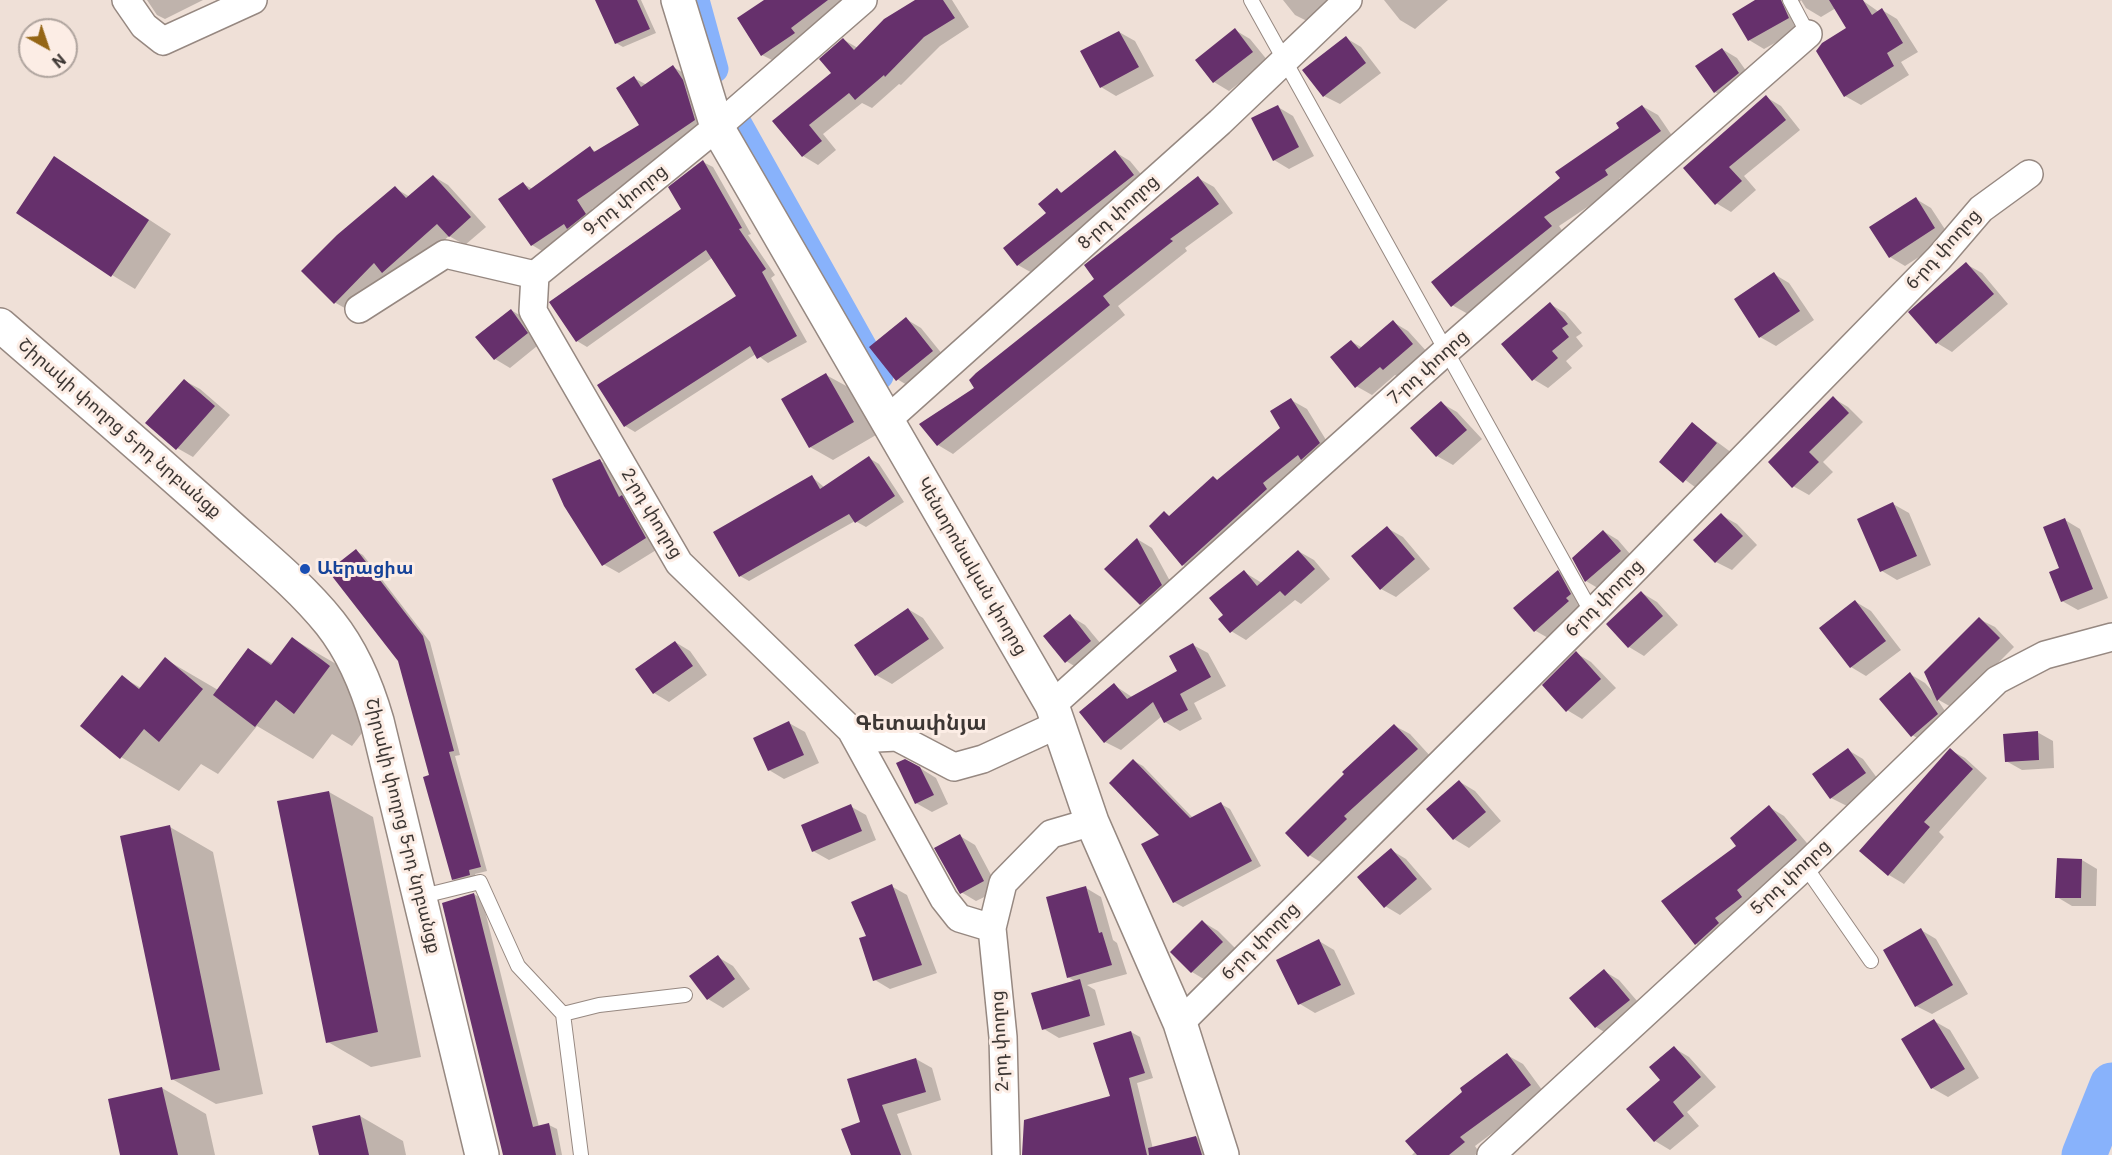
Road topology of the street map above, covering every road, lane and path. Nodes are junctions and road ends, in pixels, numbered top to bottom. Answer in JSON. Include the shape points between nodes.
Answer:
{"nodes":[{"id":1,"x":126,"y":0,"type":"edge"},
{"id":2,"x":253,"y":0,"type":"edge"},
{"id":3,"x":678,"y":0,"type":"edge"},
{"id":4,"x":863,"y":0,"type":"edge"},
{"id":5,"x":1251,"y":0,"type":"edge"},
{"id":6,"x":1348,"y":0,"type":"edge"},
{"id":7,"x":1790,"y":0,"type":"edge"},
{"id":8,"x":1808,"y":33,"type":"joint"},
{"id":9,"x":1285,"y":61,"type":"junction"},
{"id":10,"x":717,"y":127,"type":"junction"},
{"id":11,"x":2029,"y":174,"type":"dead end"},
{"id":12,"x":535,"y":275,"type":"junction"},
{"id":13,"x":359,"y":309,"type":"dead end"},
{"id":14,"x":0,"y":325,"type":"edge"},
{"id":15,"x":1445,"y":352,"type":"junction"},
{"id":16,"x":886,"y":422,"type":"junction"},
{"id":17,"x":1592,"y":613,"type":"junction"},
{"id":18,"x":2112,"y":637,"type":"edge"},
{"id":19,"x":1056,"y":715,"type":"junction"},
{"id":20,"x":856,"y":739,"type":"junction"},
{"id":21,"x":1092,"y":822,"type":"junction"},
{"id":22,"x":1805,"y":866,"type":"junction"},
{"id":23,"x":419,"y":897,"type":"junction"},
{"id":24,"x":992,"y":928,"type":"junction"},
{"id":25,"x":1871,"y":961,"type":"dead end"},
{"id":26,"x":685,"y":995,"type":"dead end"},
{"id":27,"x":563,"y":1014,"type":"junction"},
{"id":28,"x":1180,"y":1023,"type":"junction"},
{"id":29,"x":482,"y":1155,"type":"edge"},
{"id":30,"x":581,"y":1155,"type":"edge"},
{"id":31,"x":1006,"y":1155,"type":"edge"},
{"id":32,"x":1222,"y":1155,"type":"edge"},
{"id":33,"x":1491,"y":1155,"type":"edge"}],
"edges":[{"from":1,"to":2,"type":"street","via":[[144,26],[163,41]]},
{"from":3,"to":10,"type":"main road","name":"Կենտրոնական փողոց"},
{"from":4,"to":10,"type":"street","name":"9-րդ փողոց"},
{"from":5,"to":9,"type":"lane"},
{"from":6,"to":9,"type":"street","name":"8-րդ փողոց"},
{"from":7,"to":8,"type":"lane"},
{"from":8,"to":15,"type":"street","name":"7-րդ փողոց"},
{"from":9,"to":15,"type":"lane"},
{"from":9,"to":16,"type":"street","name":"8-րդ փողոց"},
{"from":10,"to":12,"type":"street","name":"9-րդ փողոց"},
{"from":10,"to":16,"type":"main road","name":"Կենտրոնական փողոց"},
{"from":11,"to":17,"type":"street","name":"6-րդ փողոց","via":[[1980,209],[1939,258]]},
{"from":12,"to":13,"type":"street","via":[[445,254]]},
{"from":12,"to":20,"type":"street","name":"2-րդ փողոց","via":[[534,310],[679,563]]},
{"from":14,"to":23,"type":"main road","name":"Շիրակի փողոց 5-րդ նրբանցք","via":[[267,560],[331,624],[367,687]]},
{"from":15,"to":17,"type":"lane"},
{"from":15,"to":19,"type":"street","name":"7-րդ փողոց"},
{"from":16,"to":19,"type":"main road","name":"Կենտրոնական փողոց"},
{"from":17,"to":28,"type":"street","name":"6-րդ փողոց"},
{"from":18,"to":22,"type":"street","name":"5-րդ փողոց","via":[[2045,655],[1997,680]]},
{"from":19,"to":20,"type":"street","via":[[983,759],[954,767],[897,737]]},
{"from":19,"to":21,"type":"main road","name":"Կենտրոնական փողոց"},
{"from":20,"to":24,"type":"street","name":"2-րդ փողոց","via":[[944,899],[959,918]]},
{"from":21,"to":24,"type":"street","name":"2-րդ փողոց","via":[[1052,834],[1003,883]]},
{"from":21,"to":28,"type":"main road","name":"Կենտրոնական փողոց"},
{"from":22,"to":25,"type":"lane"},
{"from":22,"to":33,"type":"street","name":"5-րդ փողոց"},
{"from":23,"to":27,"type":"lane","via":[[480,882],[518,966]]},
{"from":23,"to":29,"type":"main road","name":"Շիրակի փողոց 5-րդ նրբանցք"},
{"from":24,"to":31,"type":"street","name":"2-րդ փողոց","via":[[1003,1037]]},
{"from":26,"to":27,"type":"lane","via":[[599,1005]]},
{"from":27,"to":30,"type":"lane"},
{"from":28,"to":32,"type":"main road","name":"Կենտրոնական փողոց"}]}
